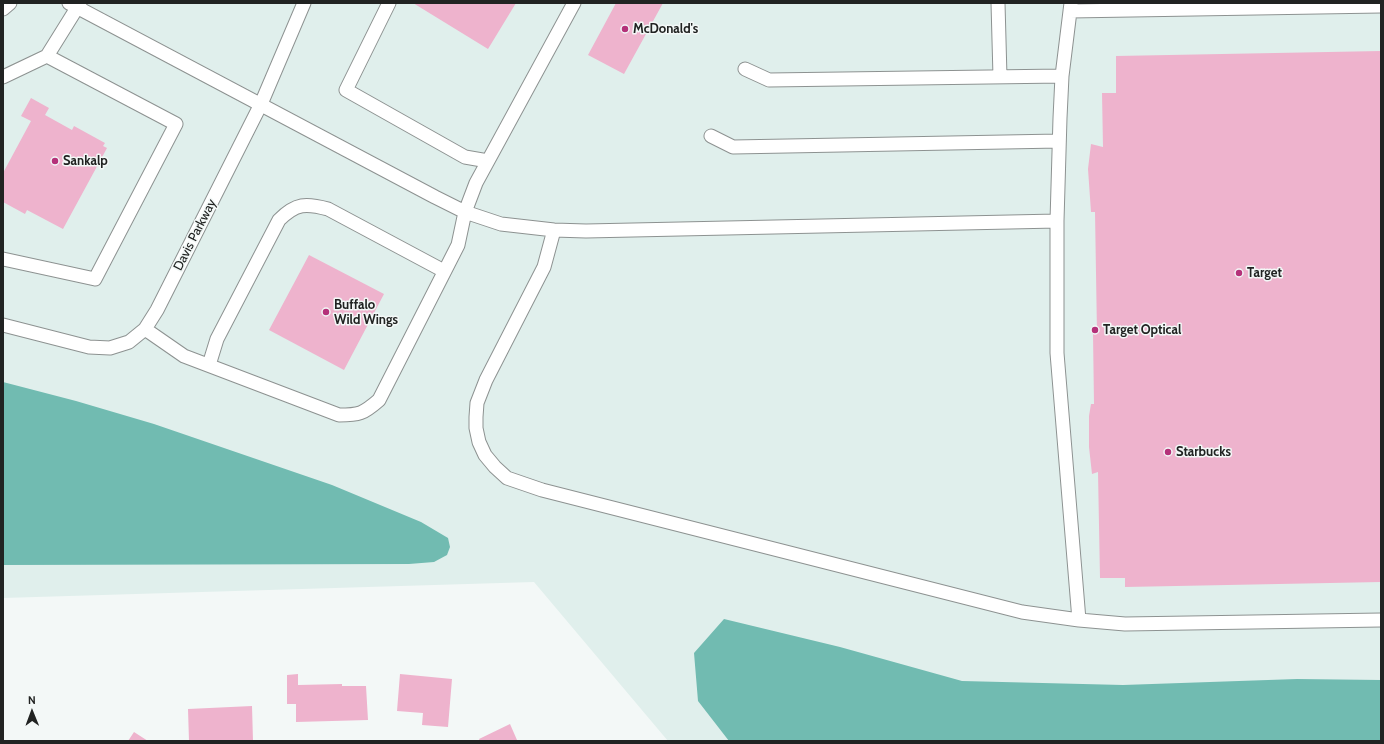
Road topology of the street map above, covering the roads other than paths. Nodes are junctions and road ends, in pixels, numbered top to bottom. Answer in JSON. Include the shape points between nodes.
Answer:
{"nodes":[{"id":1,"x":10,"y":3,"type":"edge"},
{"id":2,"x":304,"y":3,"type":"edge"},
{"id":3,"x":389,"y":3,"type":"edge"},
{"id":4,"x":574,"y":3,"type":"edge"},
{"id":5,"x":998,"y":3,"type":"edge"},
{"id":6,"x":76,"y":5,"type":"edge"},
{"id":7,"x":1381,"y":6,"type":"edge"},
{"id":8,"x":1071,"y":7,"type":"edge"},
{"id":9,"x":3,"y":9,"type":"edge"},
{"id":10,"x":47,"y":56,"type":"junction"},
{"id":11,"x":746,"y":70,"type":"dead end"},
{"id":12,"x":1062,"y":76,"type":"junction"},
{"id":13,"x":3,"y":77,"type":"edge"},
{"id":14,"x":1000,"y":77,"type":"junction"},
{"id":15,"x":261,"y":104,"type":"junction"},
{"id":16,"x":711,"y":136,"type":"dead end"},
{"id":17,"x":1059,"y":141,"type":"junction"},
{"id":18,"x":488,"y":161,"type":"junction"},
{"id":19,"x":466,"y":212,"type":"junction"},
{"id":20,"x":1057,"y":221,"type":"junction"},
{"id":21,"x":554,"y":230,"type":"junction"},
{"id":22,"x":3,"y":259,"type":"edge"},
{"id":23,"x":444,"y":272,"type":"junction"},
{"id":24,"x":3,"y":325,"type":"edge"},
{"id":25,"x":145,"y":329,"type":"junction"},
{"id":26,"x":209,"y":365,"type":"junction"},
{"id":27,"x":1079,"y":620,"type":"junction"},
{"id":28,"x":1381,"y":620,"type":"edge"}],
"edges":[{"from":1,"to":9,"type":"lane"},
{"from":2,"to":15,"type":"lane","name":"Davis Parkway"},
{"from":3,"to":18,"type":"lane","via":[[346,90],[465,157]]},
{"from":4,"to":18,"type":"lane"},
{"from":5,"to":14,"type":"lane"},
{"from":6,"to":10,"type":"lane"},
{"from":6,"to":15,"type":"lane"},
{"from":7,"to":8,"type":"lane"},
{"from":8,"to":12,"type":"lane"},
{"from":10,"to":13,"type":"lane"},
{"from":10,"to":22,"type":"lane","via":[[176,124],[95,279]]},
{"from":11,"to":14,"type":"lane","via":[[769,80]]},
{"from":12,"to":14,"type":"lane"},
{"from":12,"to":17,"type":"lane"},
{"from":15,"to":19,"type":"lane"},
{"from":15,"to":25,"type":"lane","name":"Davis Parkway"},
{"from":16,"to":17,"type":"lane","via":[[733,147]]},
{"from":17,"to":20,"type":"lane"},
{"from":18,"to":19,"type":"lane","via":[[476,183]]},
{"from":19,"to":21,"type":"lane","via":[[501,224]]},
{"from":19,"to":23,"type":"lane","via":[[458,245]]},
{"from":20,"to":21,"type":"lane","via":[[586,232]]},
{"from":20,"to":27,"type":"lane","via":[[1057,353]]},
{"from":21,"to":27,"type":"lane","via":[[544,267],[486,380],[477,403],[476,428],[479,442],[485,455],[507,478],[549,492],[1022,612]]},
{"from":23,"to":26,"type":"lane","via":[[379,400],[367,410],[355,415],[338,415]]},
{"from":23,"to":26,"type":"lane","via":[[328,209],[313,205],[288,211],[279,220],[218,339]]},
{"from":24,"to":25,"type":"lane","name":"Davis Parkway","via":[[89,347],[110,348],[129,342]]},
{"from":25,"to":26,"type":"lane","via":[[184,356]]},
{"from":27,"to":28,"type":"lane","via":[[1125,624]]}]}
